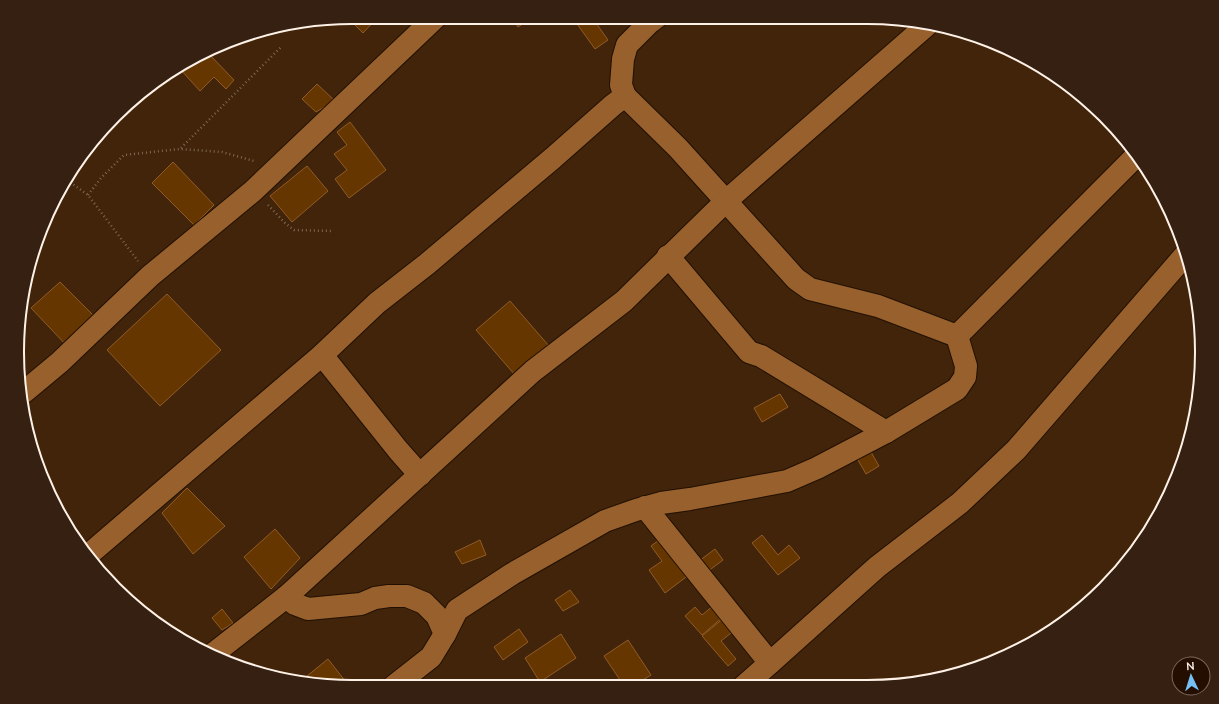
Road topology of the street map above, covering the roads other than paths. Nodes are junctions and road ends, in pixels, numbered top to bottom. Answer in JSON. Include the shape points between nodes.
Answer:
{"nodes":[{"id":1,"x":429,"y":24,"type":"edge"},
{"id":2,"x":648,"y":24,"type":"edge"},
{"id":3,"x":923,"y":29,"type":"edge"},
{"id":4,"x":625,"y":96,"type":"junction"},
{"id":5,"x":1132,"y":160,"type":"edge"},
{"id":6,"x":726,"y":201,"type":"junction"},
{"id":7,"x":668,"y":256,"type":"junction"},
{"id":8,"x":1183,"y":264,"type":"edge"},
{"id":9,"x":957,"y":336,"type":"junction"},
{"id":10,"x":322,"y":355,"type":"junction"},
{"id":11,"x":27,"y":390,"type":"edge"},
{"id":12,"x":886,"y":432,"type":"junction"},
{"id":13,"x":420,"y":474,"type":"junction"},
{"id":14,"x":645,"y":507,"type":"junction"},
{"id":15,"x":92,"y":552,"type":"edge"},
{"id":16,"x":286,"y":597,"type":"junction"},
{"id":17,"x":445,"y":634,"type":"junction"},
{"id":18,"x":217,"y":651,"type":"edge"},
{"id":19,"x":770,"y":663,"type":"junction"},
{"id":20,"x":402,"y":680,"type":"edge"},
{"id":21,"x":751,"y":680,"type":"edge"}],
"edges":[{"from":1,"to":11,"type":"street","via":[[253,191],[150,276],[60,362]]},
{"from":2,"to":4,"type":"street","via":[[627,45],[621,85]]},
{"from":3,"to":6,"type":"street"},
{"from":4,"to":6,"type":"street","via":[[678,148]]},
{"from":4,"to":10,"type":"street","via":[[427,264],[377,303]]},
{"from":5,"to":9,"type":"street"},
{"from":6,"to":7,"type":"street"},
{"from":6,"to":9,"type":"street","via":[[796,279],[810,289],[878,306]]},
{"from":7,"to":12,"type":"street","via":[[749,352],[761,356]]},
{"from":7,"to":13,"type":"street","via":[[624,301],[533,371]]},
{"from":8,"to":19,"type":"street","via":[[1016,450],[960,503],[877,566]]},
{"from":9,"to":12,"type":"street","via":[[966,366],[965,377],[957,389]]},
{"from":10,"to":13,"type":"street"},
{"from":10,"to":15,"type":"street"},
{"from":12,"to":14,"type":"street","via":[[787,481]]},
{"from":13,"to":16,"type":"street"},
{"from":14,"to":17,"type":"street","via":[[605,521],[500,582],[457,610]]},
{"from":14,"to":19,"type":"street"},
{"from":16,"to":17,"type":"street","via":[[308,609],[361,604],[375,598],[407,596],[424,603],[437,616]]},
{"from":16,"to":18,"type":"street"},
{"from":17,"to":20,"type":"street","via":[[431,657]]},
{"from":19,"to":21,"type":"street"}]}
